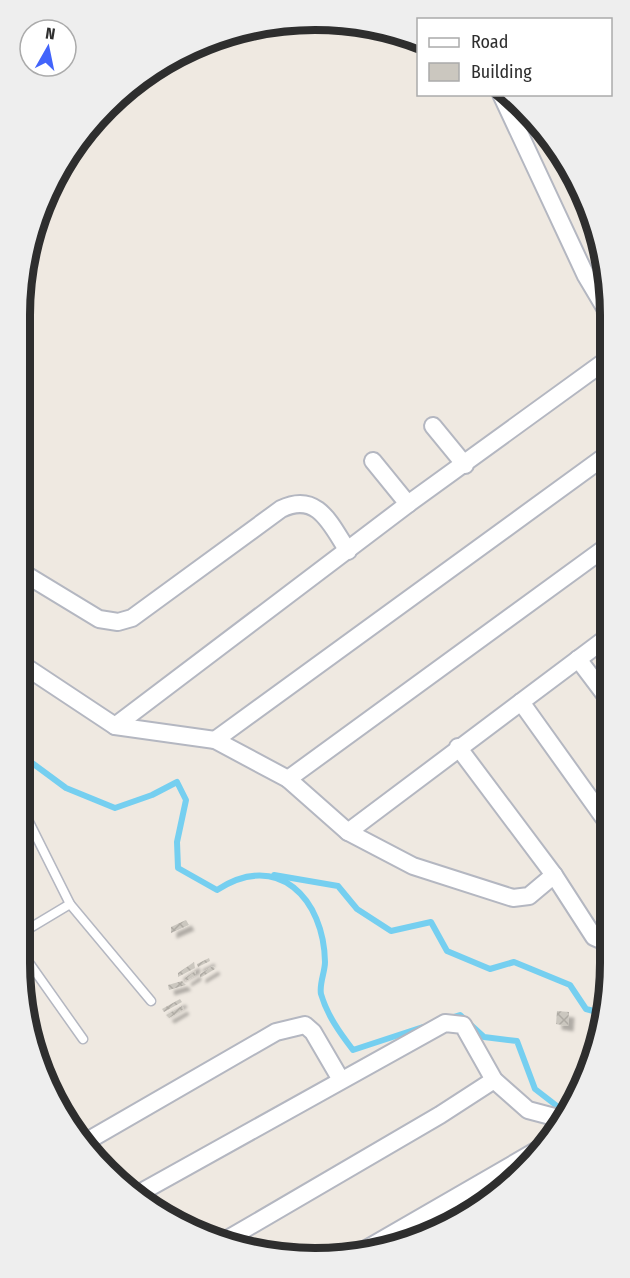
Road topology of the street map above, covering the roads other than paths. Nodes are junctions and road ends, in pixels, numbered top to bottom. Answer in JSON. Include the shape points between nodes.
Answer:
{"nodes":[{"id":1,"x":505,"y":103,"type":"edge"},
{"id":2,"x":599,"y":298,"type":"edge"},
{"id":3,"x":600,"y":365,"type":"edge"},
{"id":4,"x":433,"y":426,"type":"dead end"},
{"id":5,"x":373,"y":461,"type":"dead end"},
{"id":6,"x":600,"y":461,"type":"edge"},
{"id":7,"x":465,"y":465,"type":"junction"},
{"id":8,"x":408,"y":504,"type":"junction"},
{"id":9,"x":348,"y":551,"type":"junction"},
{"id":10,"x":600,"y":552,"type":"edge"},
{"id":11,"x":30,"y":577,"type":"edge"},
{"id":12,"x":600,"y":643,"type":"edge"},
{"id":13,"x":579,"y":659,"type":"junction"},
{"id":14,"x":30,"y":670,"type":"edge"},
{"id":15,"x":600,"y":688,"type":"edge"},
{"id":16,"x":521,"y":702,"type":"junction"},
{"id":17,"x":115,"y":726,"type":"junction"},
{"id":18,"x":215,"y":740,"type":"junction"},
{"id":19,"x":458,"y":747,"type":"junction"},
{"id":20,"x":288,"y":779,"type":"junction"},
{"id":21,"x":600,"y":812,"type":"edge"},
{"id":22,"x":30,"y":824,"type":"edge"},
{"id":23,"x":348,"y":831,"type":"junction"},
{"id":24,"x":554,"y":875,"type":"junction"},
{"id":25,"x":70,"y":904,"type":"junction"},
{"id":26,"x":30,"y":928,"type":"edge"},
{"id":27,"x":600,"y":940,"type":"edge"},
{"id":28,"x":30,"y":964,"type":"edge"},
{"id":29,"x":152,"y":1001,"type":"dead end"},
{"id":30,"x":83,"y":1038,"type":"dead end"},
{"id":31,"x":342,"y":1080,"type":"junction"},
{"id":32,"x":494,"y":1080,"type":"junction"},
{"id":33,"x":555,"y":1117,"type":"edge"},
{"id":34,"x":91,"y":1139,"type":"edge"},
{"id":35,"x":522,"y":1159,"type":"edge"},
{"id":36,"x":144,"y":1191,"type":"edge"},
{"id":37,"x":233,"y":1236,"type":"edge"},
{"id":38,"x":382,"y":1240,"type":"edge"}],
"edges":[{"from":1,"to":2,"type":"street"},
{"from":3,"to":7,"type":"street"},
{"from":4,"to":7,"type":"street"},
{"from":5,"to":8,"type":"street"},
{"from":6,"to":18,"type":"street"},
{"from":7,"to":8,"type":"street"},
{"from":8,"to":9,"type":"street"},
{"from":9,"to":11,"type":"street","via":[[324,514],[295,502],[132,618],[118,622],[99,619]]},
{"from":9,"to":17,"type":"street"},
{"from":10,"to":20,"type":"street"},
{"from":12,"to":13,"type":"street"},
{"from":13,"to":15,"type":"street"},
{"from":13,"to":16,"type":"street"},
{"from":14,"to":17,"type":"street"},
{"from":16,"to":19,"type":"street"},
{"from":16,"to":21,"type":"street"},
{"from":17,"to":18,"type":"street"},
{"from":18,"to":20,"type":"street"},
{"from":19,"to":23,"type":"street"},
{"from":19,"to":24,"type":"street"},
{"from":20,"to":23,"type":"street"},
{"from":22,"to":25,"type":"lane"},
{"from":23,"to":24,"type":"street","via":[[414,866],[513,898],[529,896]]},
{"from":24,"to":27,"type":"street","via":[[594,937]]},
{"from":25,"to":26,"type":"lane"},
{"from":25,"to":29,"type":"lane"},
{"from":28,"to":30,"type":"lane"},
{"from":31,"to":32,"type":"street","via":[[453,1022],[463,1025]]},
{"from":31,"to":34,"type":"street","via":[[313,1032],[305,1025],[290,1028],[276,1032]]},
{"from":31,"to":36,"type":"street"},
{"from":32,"to":33,"type":"street","via":[[528,1110]]},
{"from":32,"to":37,"type":"street"},
{"from":35,"to":38,"type":"street"}]}
